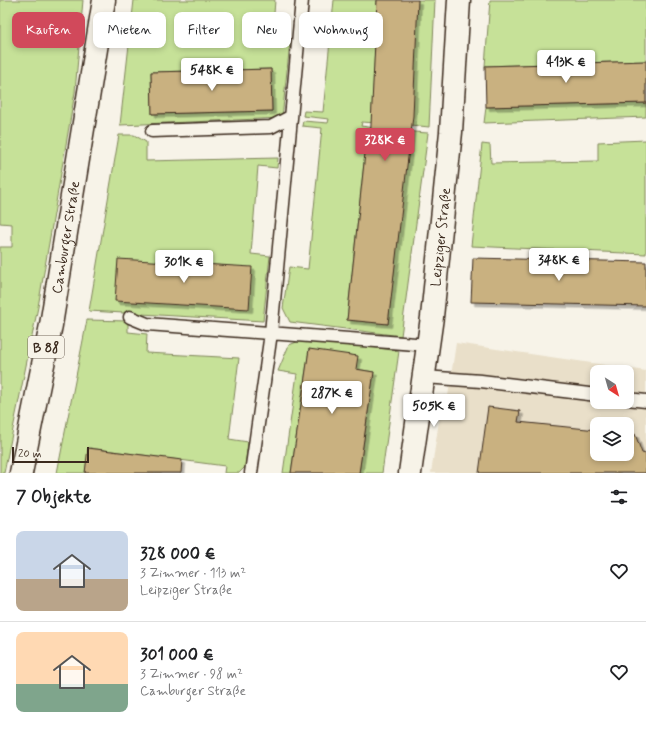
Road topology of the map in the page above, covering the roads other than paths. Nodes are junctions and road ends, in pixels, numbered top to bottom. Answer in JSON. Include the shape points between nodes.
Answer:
{"nodes":[{"id":1,"x":104,"y":0,"type":"edge"},
{"id":2,"x":302,"y":0,"type":"edge"},
{"id":3,"x":459,"y":0,"type":"edge"},
{"id":4,"x":290,"y":117,"type":"junction"},
{"id":5,"x":152,"y":131,"type":"dead end"},
{"id":6,"x":130,"y":317,"type":"dead end"},
{"id":7,"x":271,"y":333,"type":"junction"},
{"id":8,"x":429,"y":345,"type":"junction"},
{"id":9,"x":424,"y":377,"type":"junction"},
{"id":10,"x":590,"y":394,"type":"edge"},
{"id":11,"x":634,"y":399,"type":"edge"},
{"id":12,"x":646,"y":401,"type":"edge"},
{"id":13,"x":22,"y":473,"type":"edge"},
{"id":14,"x":251,"y":473,"type":"edge"},
{"id":15,"x":410,"y":473,"type":"edge"}],
"edges":[{"from":1,"to":13,"type":"street","name":"Camburger Straße","number":"B 88","via":[[51,325]]},
{"from":2,"to":4,"type":"lane"},
{"from":3,"to":8,"type":"street","name":"Leipziger Straße","via":[[451,132]]},
{"from":4,"to":5,"type":"lane","via":[[271,127]]},
{"from":4,"to":7,"type":"lane"},
{"from":6,"to":7,"type":"lane","via":[[146,324]]},
{"from":7,"to":8,"type":"lane"},
{"from":7,"to":14,"type":"lane"},
{"from":8,"to":9,"type":"street","name":"Leipziger Straße"},
{"from":9,"to":10,"type":"lane"},
{"from":9,"to":15,"type":"street","name":"Leipziger Straße"},
{"from":11,"to":12,"type":"lane"}]}
